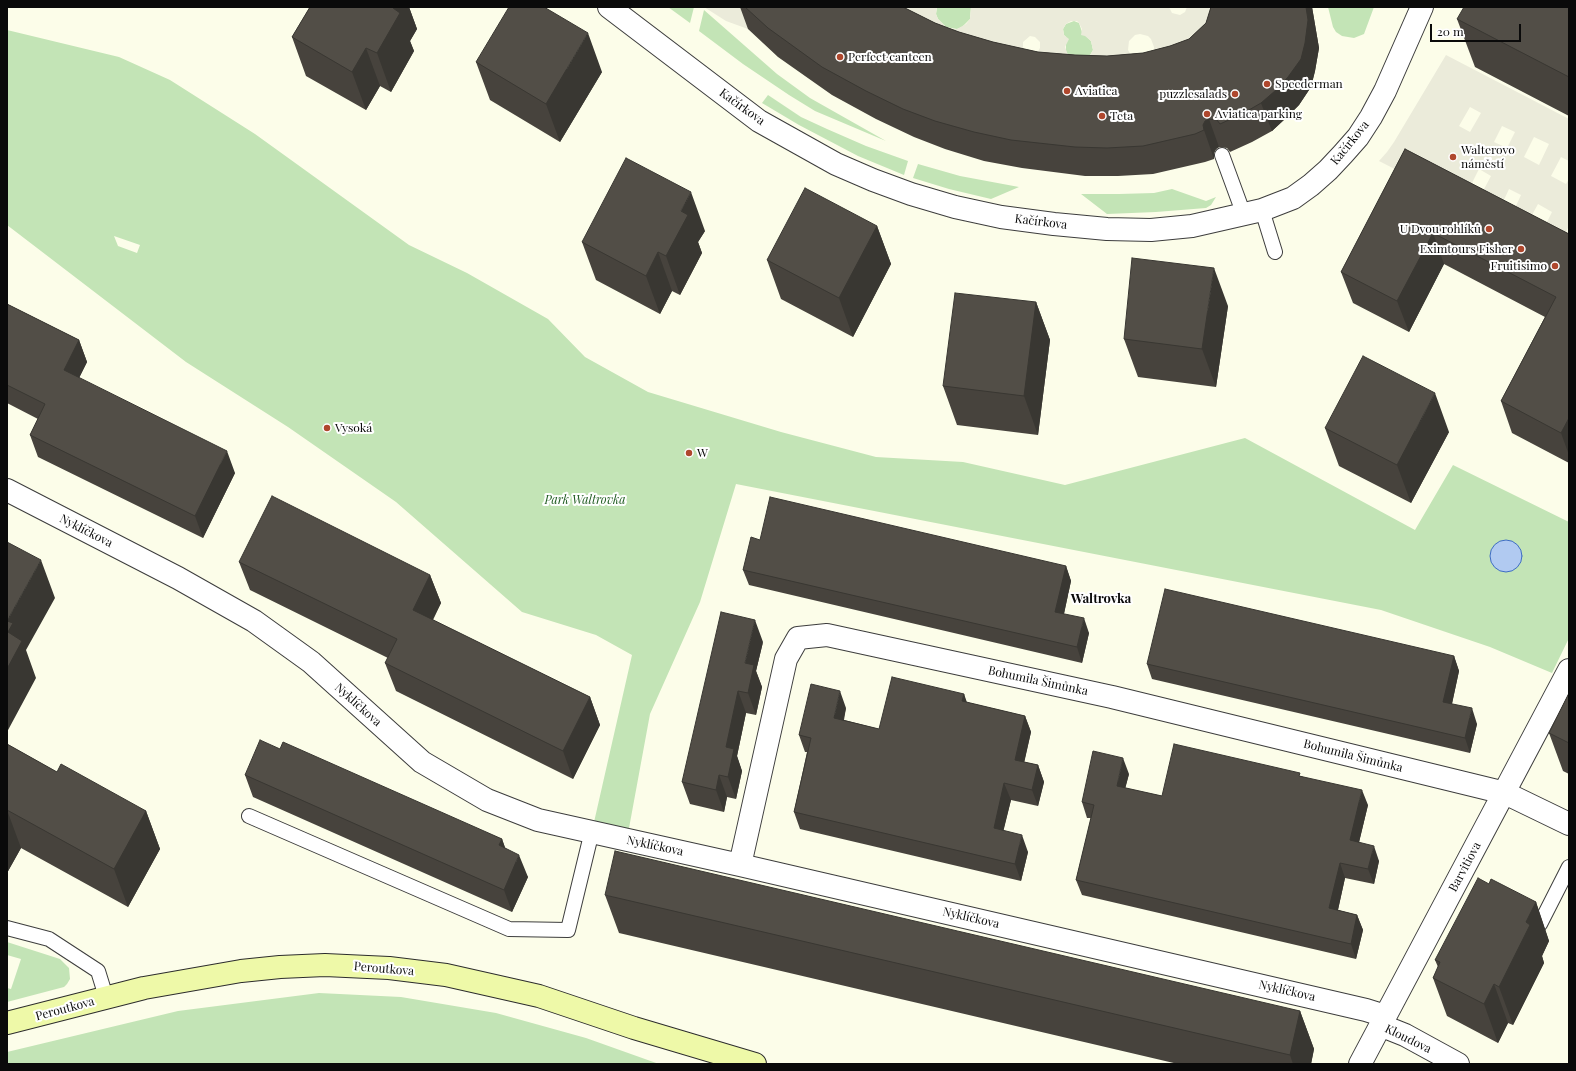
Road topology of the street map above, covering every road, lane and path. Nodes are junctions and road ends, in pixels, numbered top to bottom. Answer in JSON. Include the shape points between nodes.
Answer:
{"nodes":[{"id":1,"x":609,"y":7,"type":"edge"},
{"id":2,"x":1422,"y":7,"type":"edge"},
{"id":3,"x":1222,"y":155,"type":"dead end"},
{"id":4,"x":1253,"y":213,"type":"junction"},
{"id":5,"x":1275,"y":252,"type":"dead end"},
{"id":6,"x":7,"y":490,"type":"edge"},
{"id":7,"x":1569,"y":670,"type":"edge"},
{"id":8,"x":1505,"y":793,"type":"junction"},
{"id":9,"x":250,"y":816,"type":"dead end"},
{"id":10,"x":1569,"y":824,"type":"edge"},
{"id":11,"x":592,"y":831,"type":"junction"},
{"id":12,"x":740,"y":865,"type":"junction"},
{"id":13,"x":1569,"y":867,"type":"edge"},
{"id":14,"x":1540,"y":924,"type":"dead end"},
{"id":15,"x":7,"y":928,"type":"edge"},
{"id":16,"x":106,"y":998,"type":"junction"},
{"id":17,"x":1382,"y":1021,"type":"junction"},
{"id":18,"x":7,"y":1023,"type":"edge"},
{"id":19,"x":1451,"y":1062,"type":"edge"},
{"id":20,"x":755,"y":1064,"type":"edge"},
{"id":21,"x":1360,"y":1064,"type":"edge"}],
"edges":[{"from":1,"to":4,"type":"street","name":"Kačírkova","via":[[759,120],[836,164],[911,194],[1000,217],[1107,229],[1151,230],[1192,226]]},
{"from":2,"to":4,"type":"street","name":"Kačírkova","via":[[1385,91],[1358,137],[1311,185],[1293,198]]},
{"from":3,"to":4,"type":"lane"},
{"from":4,"to":5,"type":"lane"},
{"from":6,"to":11,"type":"street","name":"Nyklíčkova","via":[[178,578],[254,621],[311,662],[422,762],[487,800],[538,820]]},
{"from":7,"to":8,"type":"street","name":"Barvitiova"},
{"from":8,"to":10,"type":"street"},
{"from":8,"to":12,"type":"street","name":"Bohumila Šimůnka","via":[[1112,697],[827,635],[798,638],[786,659]]},
{"from":8,"to":17,"type":"street","name":"Barvitiova"},
{"from":9,"to":11,"type":"lane","via":[[509,929],[568,930]]},
{"from":11,"to":12,"type":"street","name":"Nyklíčkova"},
{"from":12,"to":17,"type":"street","name":"Nyklíčkova","via":[[1366,1010]]},
{"from":13,"to":14,"type":"lane"},
{"from":15,"to":16,"type":"lane","via":[[49,939],[98,971]]},
{"from":16,"to":18,"type":"street","name":"Peroutkova"},
{"from":16,"to":20,"type":"street","name":"Peroutkova","via":[[172,982],[241,970],[325,965],[389,968],[446,975],[539,996]]},
{"from":17,"to":19,"type":"street","name":"Kloudova"},
{"from":17,"to":21,"type":"street","name":"Barvitiova"}]}
